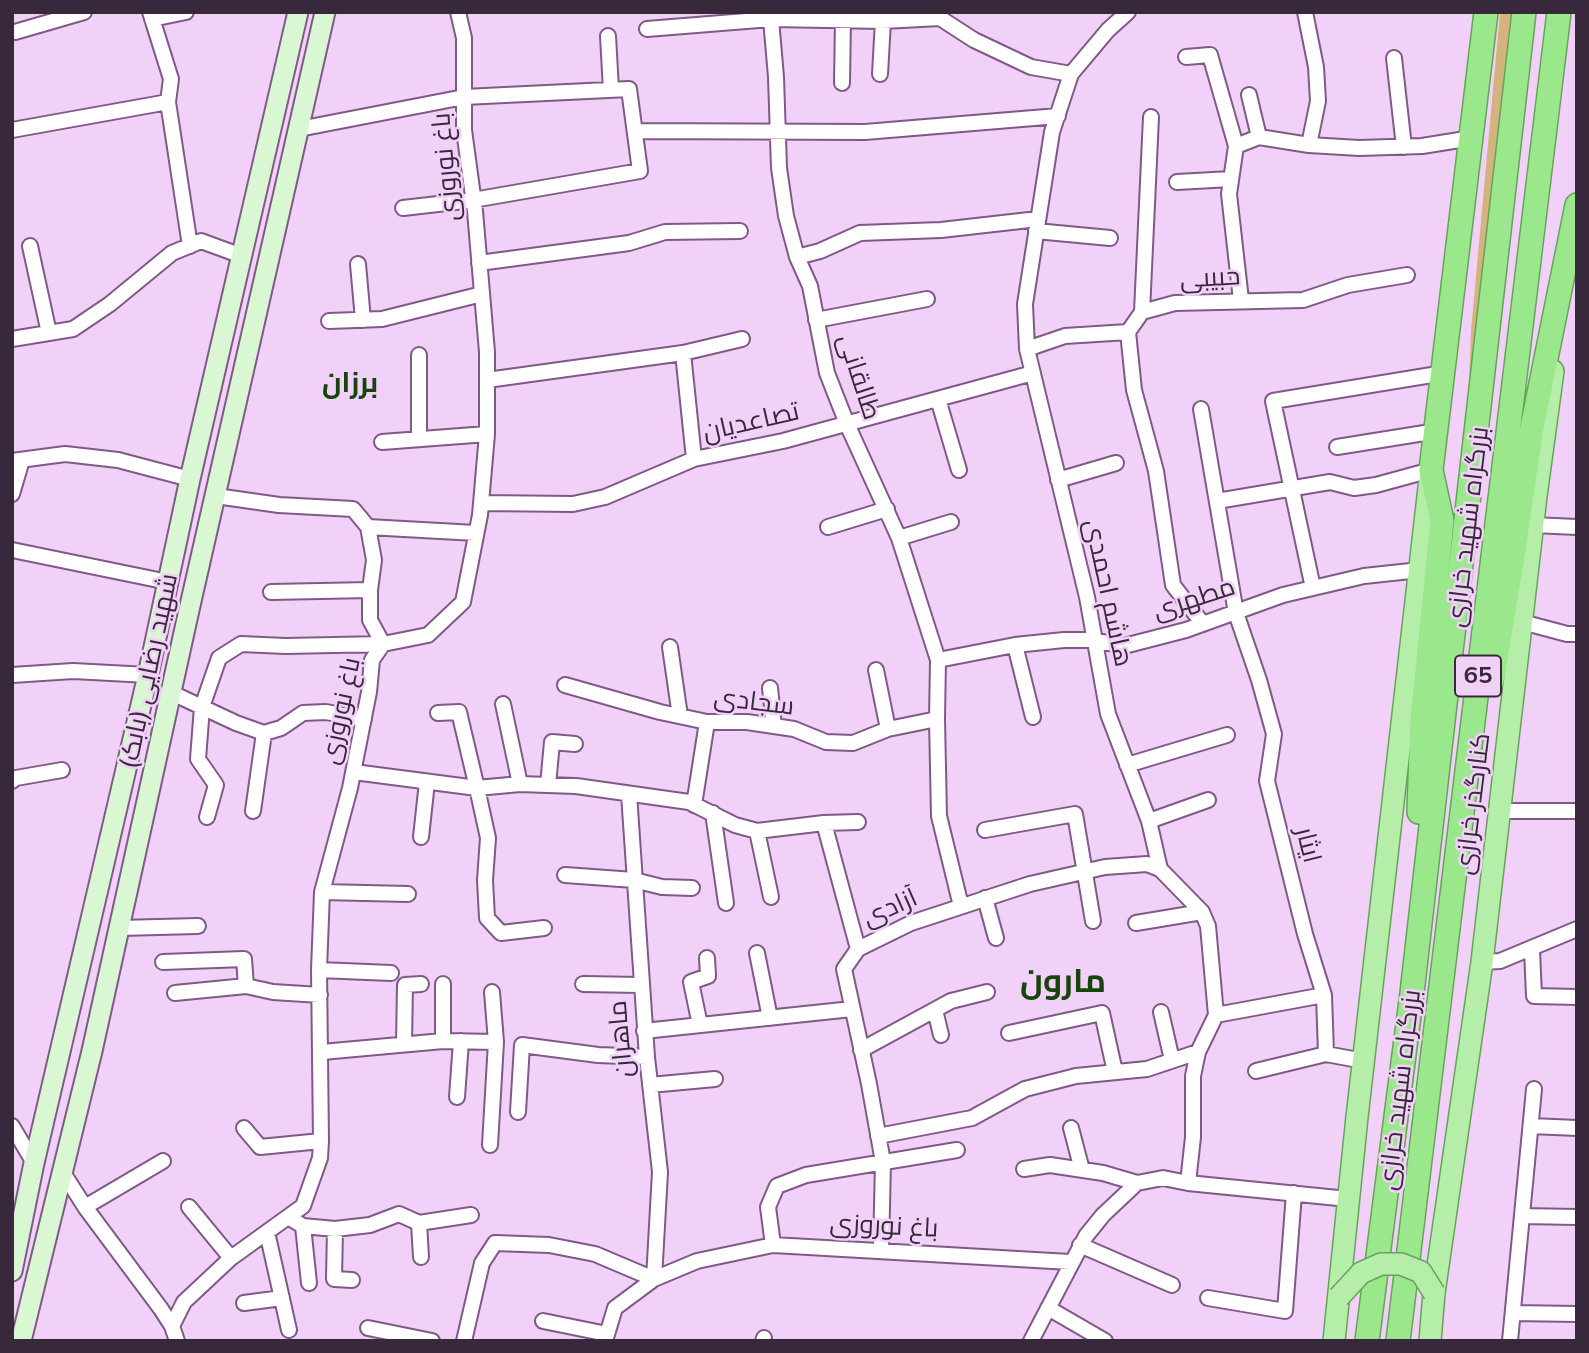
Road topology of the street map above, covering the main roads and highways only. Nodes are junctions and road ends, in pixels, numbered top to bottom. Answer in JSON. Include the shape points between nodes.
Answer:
{"nodes":[{"id":1,"x":298,"y":12,"type":"edge"},
{"id":2,"x":325,"y":12,"type":"edge"},
{"id":3,"x":1486,"y":12,"type":"edge"},
{"id":4,"x":1524,"y":12,"type":"edge"},
{"id":5,"x":1559,"y":12,"type":"edge"},
{"id":6,"x":1577,"y":205,"type":"edge"},
{"id":7,"x":1573,"y":231,"type":"junction"},
{"id":8,"x":1431,"y":470,"type":"junction"},
{"id":9,"x":163,"y":605,"type":"junction"},
{"id":10,"x":189,"y":610,"type":"junction"},
{"id":11,"x":1455,"y":865,"type":"junction"},
{"id":12,"x":1412,"y":993,"type":"junction"},
{"id":13,"x":16,"y":1226,"type":"edge"},
{"id":14,"x":13,"y":1264,"type":"edge"},
{"id":15,"x":1434,"y":1293,"type":"junction"},
{"id":16,"x":1339,"y":1297,"type":"junction"},
{"id":17,"x":22,"y":1338,"type":"edge"},
{"id":18,"x":1334,"y":1341,"type":"edge"},
{"id":19,"x":1367,"y":1341,"type":"edge"},
{"id":20,"x":1398,"y":1341,"type":"edge"},
{"id":21,"x":1430,"y":1341,"type":"edge"}],
"edges":[{"from":1,"to":9,"type":"main road","name":"شهید رضایی (بابک)"},
{"from":2,"to":10,"type":"main road","name":"شهید رضایی (بابک)"},
{"from":3,"to":8,"type":"highway","number":"65"},
{"from":4,"to":12,"type":"highway","name":"بزرگراه شهید خرازی"},
{"from":5,"to":11,"type":"highway","name":"بزرگراه شهید خرازی","number":"65"},
{"from":6,"to":7,"type":"highway"},
{"from":7,"to":11,"type":"highway","via":[[1531,433],[1499,645]]},
{"from":7,"to":15,"type":"main road","name":"کنارگذر خرازی","via":[[1482,962]]},
{"from":8,"to":12,"type":"highway","number":"65","via":[[1442,521],[1422,720]]},
{"from":8,"to":16,"type":"main road"},
{"from":9,"to":10,"type":"main road"},
{"from":9,"to":13,"type":"main road","name":"شهید رضایی (بابک)"},
{"from":10,"to":17,"type":"main road","name":"شهید رضایی (بابک)"},
{"from":11,"to":20,"type":"highway","name":"بزرگراه شهید خرازی","number":"65"},
{"from":12,"to":19,"type":"highway","name":"بزرگراه شهید خرازی","number":"65"},
{"from":13,"to":14,"type":"main road","name":"شهید رضایی (بابک)"},
{"from":15,"to":16,"type":"main road","bridge":true,"via":[[1421,1272],[1401,1264],[1381,1264],[1361,1273]]},
{"from":15,"to":21,"type":"main road","name":"کنارگذر خرازی"},
{"from":16,"to":18,"type":"main road"}]}
